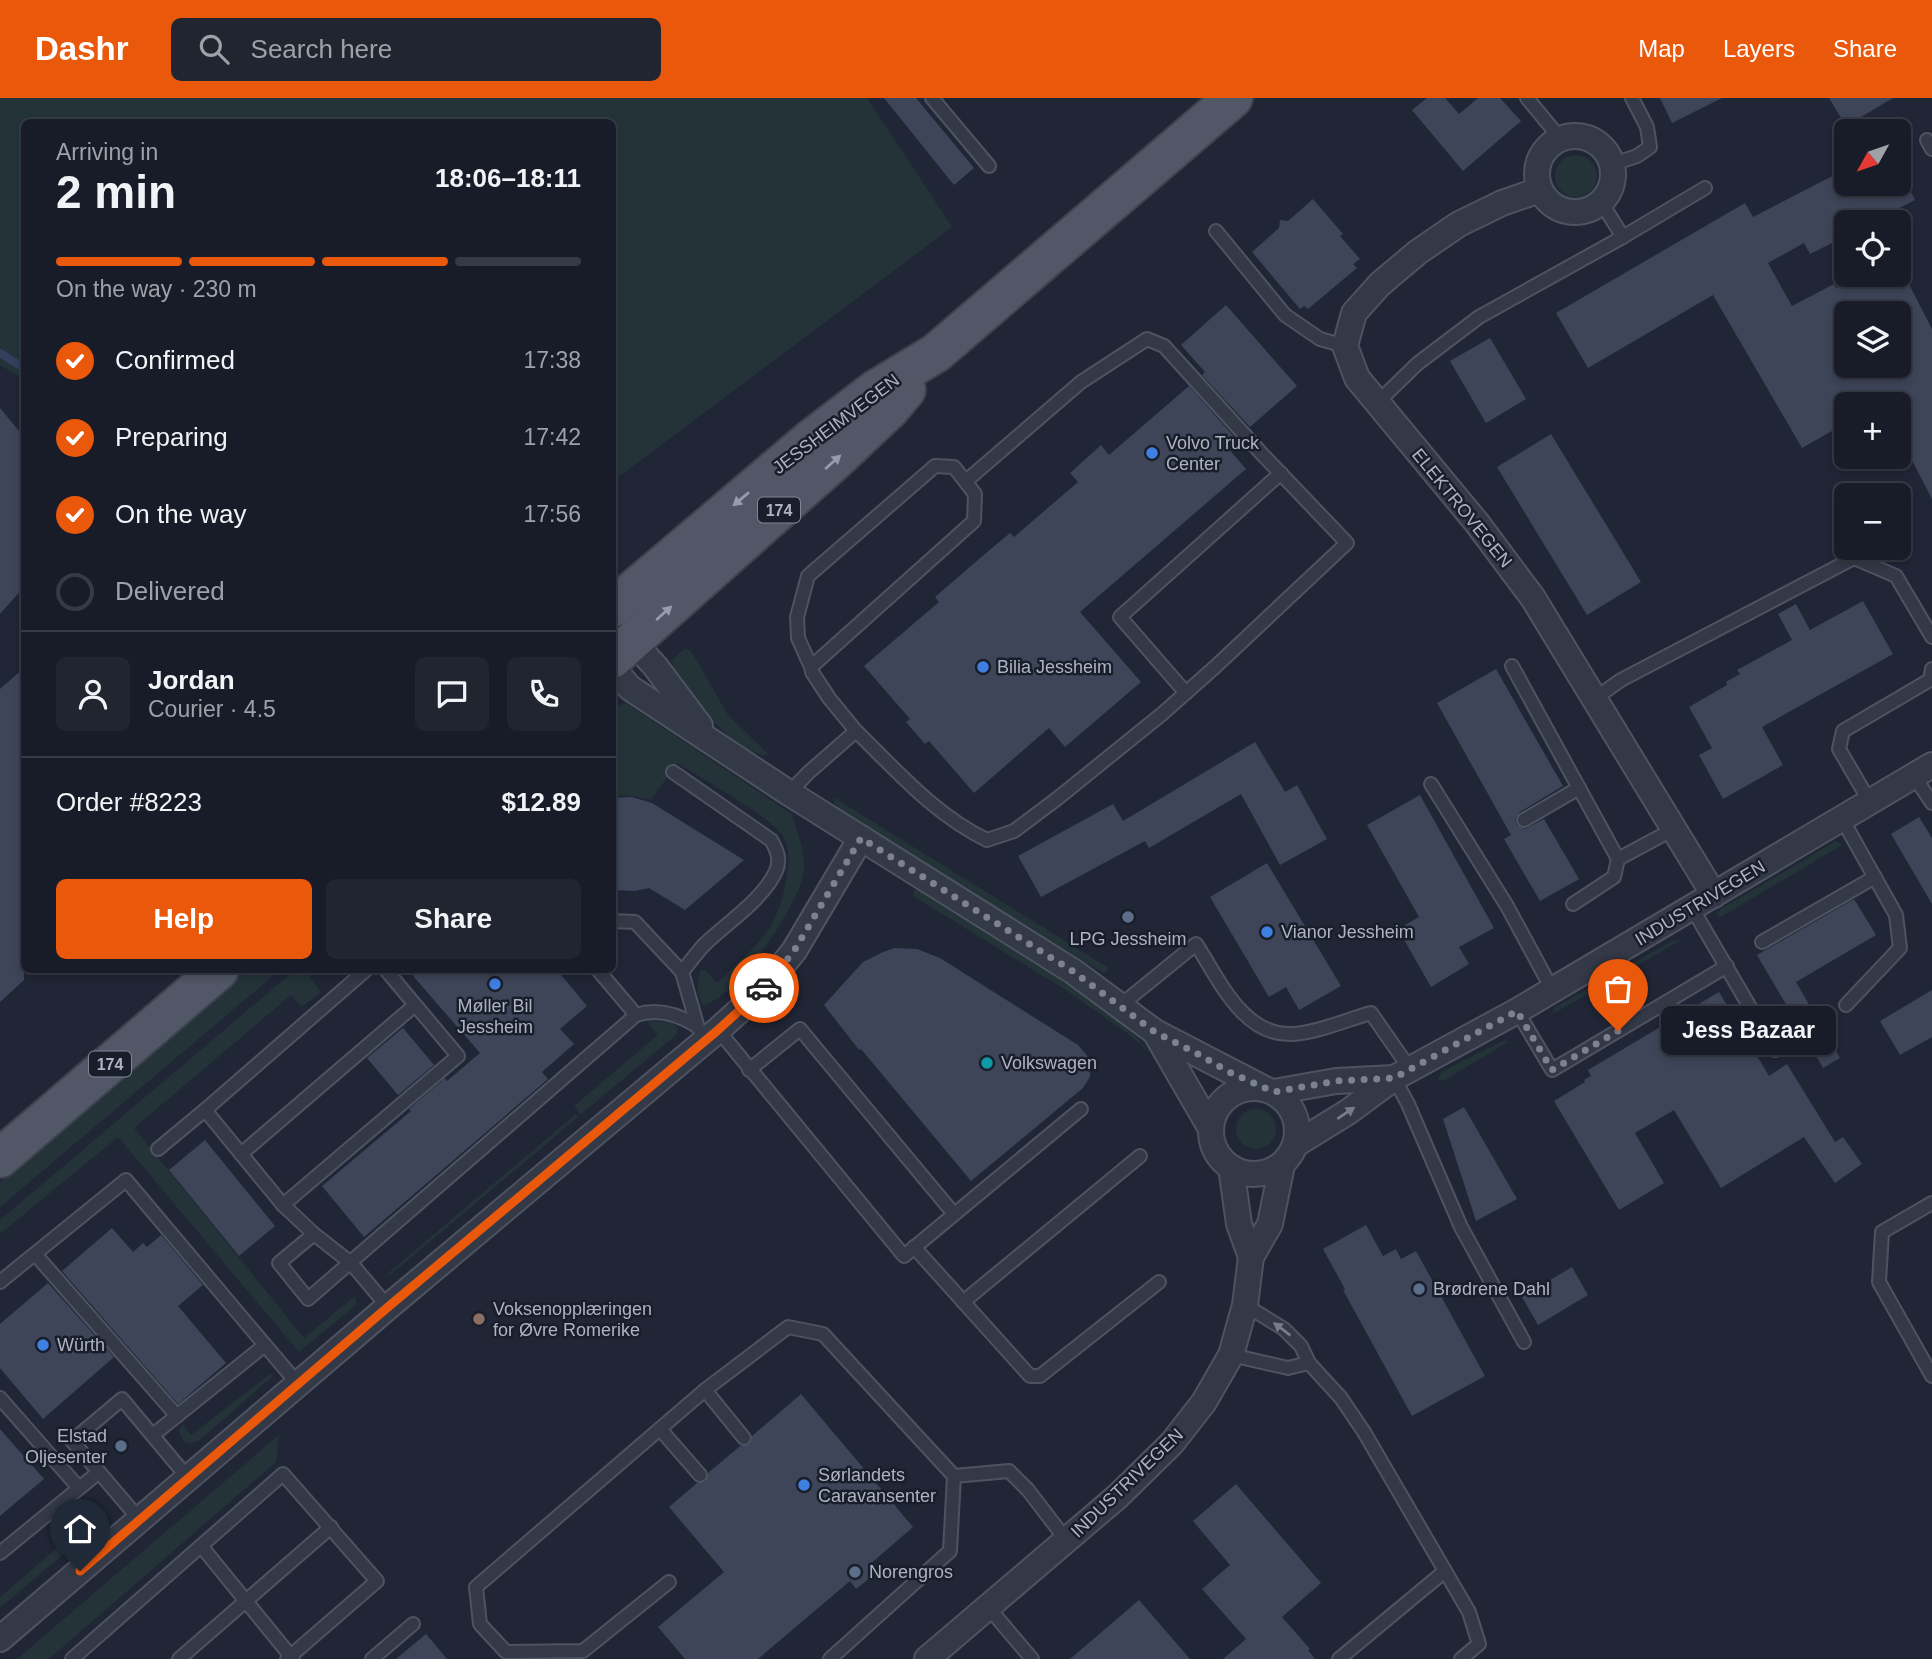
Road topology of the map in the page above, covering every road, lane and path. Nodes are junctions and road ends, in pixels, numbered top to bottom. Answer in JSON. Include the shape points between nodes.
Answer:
{"nodes":[{"id":1,"x":932,"y":98,"type":"edge"},
{"id":2,"x":1233,"y":98,"type":"edge"},
{"id":3,"x":1527,"y":98,"type":"edge"},
{"id":4,"x":1632,"y":98,"type":"edge"},
{"id":5,"x":1560,"y":138,"type":"junction"},
{"id":6,"x":1613,"y":164,"type":"junction"},
{"id":7,"x":989,"y":166,"type":"dead end"},
{"id":8,"x":1704,"y":188,"type":"dead end"},
{"id":9,"x":1540,"y":190,"type":"junction"},
{"id":10,"x":1601,"y":202,"type":"junction"},
{"id":11,"x":1216,"y":231,"type":"dead end"},
{"id":12,"x":1623,"y":237,"type":"junction"},
{"id":13,"x":1345,"y":346,"type":"junction"},
{"id":14,"x":936,"y":353,"type":"junction"},
{"id":15,"x":1376,"y":404,"type":"junction"},
{"id":16,"x":1281,"y":473,"type":"junction"},
{"id":17,"x":965,"y":481,"type":"junction"},
{"id":18,"x":616,"y":605,"type":"edge"},
{"id":19,"x":1932,"y":637,"type":"edge"},
{"id":20,"x":617,"y":650,"type":"edge"},
{"id":21,"x":1512,"y":666,"type":"dead end"},
{"id":22,"x":811,"y":667,"type":"junction"},
{"id":23,"x":1932,"y":669,"type":"edge"},
{"id":24,"x":1186,"y":693,"type":"junction"},
{"id":25,"x":1594,"y":699,"type":"junction"},
{"id":26,"x":856,"y":731,"type":"junction"},
{"id":27,"x":714,"y":743,"type":"junction"},
{"id":28,"x":1923,"y":771,"type":"edge"},
{"id":29,"x":673,"y":772,"type":"dead end"},
{"id":30,"x":1431,"y":783,"type":"dead end"},
{"id":31,"x":1579,"y":788,"type":"junction"},
{"id":32,"x":789,"y":793,"type":"junction"},
{"id":33,"x":1870,"y":802,"type":"junction"},
{"id":34,"x":1932,"y":803,"type":"edge"},
{"id":35,"x":1842,"y":819,"type":"junction"},
{"id":36,"x":1524,"y":820,"type":"dead end"},
{"id":37,"x":1672,"y":830,"type":"junction"},
{"id":38,"x":861,"y":838,"type":"junction"},
{"id":39,"x":1618,"y":859,"type":"junction"},
{"id":40,"x":1875,"y":877,"type":"junction"},
{"id":41,"x":1714,"y":895,"type":"junction"},
{"id":42,"x":1573,"y":904,"type":"dead end"},
{"id":43,"x":1692,"y":908,"type":"junction"},
{"id":44,"x":616,"y":921,"type":"edge"},
{"id":45,"x":1762,"y":942,"type":"dead end"},
{"id":46,"x":1727,"y":966,"type":"junction"},
{"id":47,"x":682,"y":972,"type":"junction"},
{"id":48,"x":216,"y":973,"type":"edge"},
{"id":49,"x":363,"y":973,"type":"edge"},
{"id":50,"x":388,"y":973,"type":"edge"},
{"id":51,"x":600,"y":973,"type":"edge"},
{"id":52,"x":1552,"y":990,"type":"junction"},
{"id":53,"x":415,"y":1005,"type":"junction"},
{"id":54,"x":1121,"y":1005,"type":"junction"},
{"id":55,"x":1846,"y":1005,"type":"dead end"},
{"id":56,"x":1517,"y":1011,"type":"junction"},
{"id":57,"x":636,"y":1016,"type":"junction"},
{"id":58,"x":707,"y":1032,"type":"junction"},
{"id":59,"x":1155,"y":1032,"type":"junction"},
{"id":60,"x":1775,"y":1051,"type":"dead end"},
{"id":61,"x":749,"y":1070,"type":"junction"},
{"id":62,"x":1402,"y":1074,"type":"junction"},
{"id":63,"x":1268,"y":1090,"type":"junction"},
{"id":64,"x":1081,"y":1109,"type":"dead end"},
{"id":65,"x":205,"y":1110,"type":"junction"},
{"id":66,"x":1211,"y":1129,"type":"junction"},
{"id":67,"x":1296,"y":1144,"type":"junction"},
{"id":68,"x":158,"y":1149,"type":"dead end"},
{"id":69,"x":241,"y":1153,"type":"junction"},
{"id":70,"x":1140,"y":1156,"type":"dead end"},
{"id":71,"x":0,"y":1158,"type":"edge"},
{"id":72,"x":1282,"y":1164,"type":"junction"},
{"id":73,"x":1231,"y":1167,"type":"junction"},
{"id":74,"x":1932,"y":1203,"type":"edge"},
{"id":75,"x":284,"y":1205,"type":"junction"},
{"id":76,"x":954,"y":1214,"type":"junction"},
{"id":77,"x":314,"y":1234,"type":"junction"},
{"id":78,"x":914,"y":1247,"type":"junction"},
{"id":79,"x":35,"y":1254,"type":"junction"},
{"id":80,"x":1251,"y":1257,"type":"junction"},
{"id":81,"x":351,"y":1263,"type":"junction"},
{"id":82,"x":0,"y":1282,"type":"edge"},
{"id":83,"x":1159,"y":1282,"type":"dead end"},
{"id":84,"x":963,"y":1302,"type":"junction"},
{"id":85,"x":1245,"y":1305,"type":"junction"},
{"id":86,"x":388,"y":1307,"type":"junction"},
{"id":87,"x":1524,"y":1342,"type":"dead end"},
{"id":88,"x":265,"y":1345,"type":"junction"},
{"id":89,"x":1231,"y":1354,"type":"junction"},
{"id":90,"x":1309,"y":1363,"type":"junction"},
{"id":91,"x":1932,"y":1376,"type":"edge"},
{"id":92,"x":298,"y":1384,"type":"junction"},
{"id":93,"x":705,"y":1390,"type":"junction"},
{"id":94,"x":0,"y":1398,"type":"edge"},
{"id":95,"x":177,"y":1416,"type":"junction"},
{"id":96,"x":660,"y":1429,"type":"junction"},
{"id":97,"x":153,"y":1435,"type":"junction"},
{"id":98,"x":744,"y":1438,"type":"dead end"},
{"id":99,"x":99,"y":1472,"type":"junction"},
{"id":100,"x":700,"y":1475,"type":"dead end"},
{"id":101,"x":954,"y":1476,"type":"junction"},
{"id":102,"x":188,"y":1478,"type":"junction"},
{"id":103,"x":79,"y":1488,"type":"junction"},
{"id":104,"x":140,"y":1520,"type":"junction"},
{"id":105,"x":331,"y":1527,"type":"junction"},
{"id":106,"x":1067,"y":1541,"type":"junction"},
{"id":107,"x":202,"y":1547,"type":"junction"},
{"id":108,"x":0,"y":1553,"type":"edge"},
{"id":109,"x":1445,"y":1571,"type":"junction"},
{"id":110,"x":668,"y":1582,"type":"dead end"},
{"id":111,"x":245,"y":1601,"type":"junction"},
{"id":112,"x":988,"y":1607,"type":"junction"},
{"id":113,"x":413,"y":1624,"type":"dead end"},
{"id":114,"x":0,"y":1639,"type":"edge"},
{"id":115,"x":290,"y":1658,"type":"edge"},
{"id":116,"x":72,"y":1659,"type":"edge"},
{"id":117,"x":179,"y":1659,"type":"edge"},
{"id":118,"x":372,"y":1659,"type":"edge"},
{"id":119,"x":830,"y":1659,"type":"edge"},
{"id":120,"x":927,"y":1659,"type":"edge"},
{"id":121,"x":1032,"y":1659,"type":"edge"},
{"id":122,"x":1339,"y":1659,"type":"edge"},
{"id":123,"x":1461,"y":1659,"type":"edge"}],
"edges":[{"from":1,"to":7,"type":"lane"},
{"from":2,"to":14,"type":"main road","name":"JESSHEIMVEGEN","number":"174"},
{"from":3,"to":5,"type":"lane"},
{"from":4,"to":6,"type":"lane","via":[[1647,127],[1650,147]]},
{"from":5,"to":6,"type":"street","via":[[1586,137],[1608,152]]},
{"from":5,"to":9,"type":"street","via":[[1542,154],[1537,178]]},
{"from":6,"to":10,"type":"street","via":[[1611,189]]},
{"from":8,"to":12,"type":"lane"},
{"from":9,"to":10,"type":"street","via":[[1557,208],[1569,212],[1582,212]]},
{"from":9,"to":13,"type":"street","via":[[1459,224],[1418,252],[1354,313]]},
{"from":10,"to":12,"type":"lane"},
{"from":11,"to":13,"type":"lane","via":[[1285,315],[1320,339]]},
{"from":12,"to":15,"type":"lane","via":[[1479,317],[1417,364]]},
{"from":13,"to":15,"type":"street","name":"ELEKTROVEGEN","via":[[1357,378]]},
{"from":14,"to":18,"type":"main road","name":"JESSHEIMVEGEN","number":"174","one_way":true,"via":[[875,390],[811,439]]},
{"from":20,"to":14,"type":"main road","name":"JESSHEIMVEGEN","number":"174","one_way":true,"via":[[890,409]]},
{"from":15,"to":25,"type":"street","name":"ELEKTROVEGEN","via":[[1512,568]]},
{"from":16,"to":17,"type":"lane","via":[[1164,346],[1147,339],[1081,382]]},
{"from":16,"to":24,"type":"lane","via":[[1347,543]]},
{"from":16,"to":24,"type":"lane","via":[[1120,617]]},
{"from":17,"to":22,"type":"lane","via":[[975,494],[974,521]]},
{"from":17,"to":22,"type":"lane","via":[[954,467],[934,466],[808,576],[797,617],[798,638]]},
{"from":19,"to":25,"type":"lane","via":[[1896,576],[1854,558],[1621,680]]},
{"from":20,"to":27,"type":"street","via":[[655,666]]},
{"from":20,"to":27,"type":"street","via":[[630,688]]},
{"from":21,"to":31,"type":"lane"},
{"from":22,"to":26,"type":"lane"},
{"from":23,"to":33,"type":"lane","via":[[1930,680],[1843,731],[1839,749]]},
{"from":24,"to":26,"type":"lane","via":[[1047,807],[1014,831],[987,840],[960,827],[931,804]]},
{"from":25,"to":37,"type":"street","name":"ELEKTROVEGEN"},
{"from":26,"to":32,"type":"lane"},
{"from":27,"to":32,"type":"street"},
{"from":28,"to":33,"type":"street","name":"INDUSTRIVEGEN"},
{"from":28,"to":34,"type":"lane"},
{"from":29,"to":47,"type":"lane","via":[[771,840],[778,863],[767,884]]},
{"from":30,"to":52,"type":"lane","via":[[1507,906]]},
{"from":31,"to":36,"type":"lane"},
{"from":31,"to":39,"type":"lane"},
{"from":32,"to":38,"type":"street"},
{"from":33,"to":35,"type":"street","name":"INDUSTRIVEGEN"},
{"from":35,"to":40,"type":"lane"},
{"from":35,"to":41,"type":"street","name":"INDUSTRIVEGEN"},
{"from":37,"to":39,"type":"lane"},
{"from":37,"to":41,"type":"street","name":"ELEKTROVEGEN"},
{"from":38,"to":54,"type":"street"},
{"from":38,"to":58,"type":"street","via":[[794,951],[763,989]]},
{"from":39,"to":42,"type":"lane","via":[[1614,877]]},
{"from":40,"to":45,"type":"lane"},
{"from":40,"to":55,"type":"lane","via":[[1896,915],[1900,948]]},
{"from":41,"to":43,"type":"street","name":"INDUSTRIVEGEN"},
{"from":43,"to":46,"type":"lane"},
{"from":43,"to":52,"type":"street","name":"INDUSTRIVEGEN"},
{"from":44,"to":47,"type":"lane","via":[[635,922]]},
{"from":46,"to":56,"type":"lane","via":[[1552,1070]]},
{"from":46,"to":60,"type":"lane"},
{"from":47,"to":58,"type":"lane"},
{"from":48,"to":71,"type":"main road","number":"174"},
{"from":49,"to":65,"type":"lane"},
{"from":50,"to":53,"type":"lane"},
{"from":51,"to":57,"type":"lane"},
{"from":52,"to":56,"type":"street","name":"INDUSTRIVEGEN"},
{"from":53,"to":69,"type":"lane"},
{"from":53,"to":75,"type":"lane","via":[[458,1056]]},
{"from":54,"to":59,"type":"street"},
{"from":54,"to":62,"type":"lane","via":[[1196,944],[1244,1015],[1264,1029],[1291,1034],[1371,1013]]},
{"from":56,"to":62,"type":"street","name":"INDUSTRIVEGEN"},
{"from":57,"to":58,"type":"lane","via":[[648,1011],[665,1013]]},
{"from":57,"to":81,"type":"lane"},
{"from":58,"to":61,"type":"lane"},
{"from":58,"to":86,"type":"street"},
{"from":59,"to":63,"type":"street"},
{"from":59,"to":66,"type":"street"},
{"from":61,"to":76,"type":"lane","via":[[800,1029]]},
{"from":61,"to":78,"type":"lane","via":[[904,1256]]},
{"from":62,"to":63,"type":"street","name":"INDUSTRIVEGEN"},
{"from":67,"to":62,"type":"street","name":"INDUSTRIVEGEN","one_way":true},
{"from":62,"to":87,"type":"lane","via":[[1408,1104],[1461,1227]]},
{"from":63,"to":66,"type":"street","via":[[1237,1091],[1224,1100]]},
{"from":63,"to":67,"type":"street","via":[[1293,1111]]},
{"from":64,"to":76,"type":"lane"},
{"from":65,"to":68,"type":"lane"},
{"from":65,"to":69,"type":"lane"},
{"from":66,"to":73,"type":"street","via":[[1216,1151]]},
{"from":67,"to":72,"type":"street"},
{"from":69,"to":75,"type":"lane"},
{"from":70,"to":84,"type":"lane"},
{"from":72,"to":73,"type":"street","via":[[1260,1174]]},
{"from":72,"to":80,"type":"street","name":"INDUSTRIVEGEN","via":[[1269,1224]]},
{"from":73,"to":80,"type":"street","name":"INDUSTRIVEGEN","via":[[1239,1224]]},
{"from":74,"to":91,"type":"lane","via":[[1882,1232],[1879,1282]]},
{"from":75,"to":77,"type":"lane"},
{"from":76,"to":78,"type":"lane"},
{"from":77,"to":81,"type":"lane"},
{"from":77,"to":81,"type":"lane","via":[[279,1263],[308,1299]]},
{"from":78,"to":84,"type":"lane"},
{"from":79,"to":82,"type":"lane"},
{"from":79,"to":88,"type":"lane","via":[[126,1180]]},
{"from":79,"to":95,"type":"lane"},
{"from":80,"to":85,"type":"street","name":"INDUSTRIVEGEN"},
{"from":81,"to":86,"type":"lane"},
{"from":83,"to":84,"type":"lane","via":[[1040,1376],[1030,1376]]},
{"from":85,"to":89,"type":"street","name":"INDUSTRIVEGEN"},
{"from":90,"to":85,"type":"lane","one_way":true,"via":[[1301,1346],[1284,1329]]},
{"from":86,"to":92,"type":"street"},
{"from":88,"to":92,"type":"lane"},
{"from":88,"to":95,"type":"lane"},
{"from":89,"to":90,"type":"lane","via":[[1289,1368]]},
{"from":89,"to":106,"type":"street","name":"INDUSTRIVEGEN","via":[[1204,1402],[1172,1443]]},
{"from":90,"to":109,"type":"lane","via":[[1364,1432]]},
{"from":92,"to":102,"type":"street"},
{"from":93,"to":96,"type":"lane"},
{"from":93,"to":98,"type":"lane"},
{"from":93,"to":101,"type":"lane","via":[[788,1327],[823,1334]]},
{"from":94,"to":103,"type":"lane"},
{"from":95,"to":97,"type":"lane"},
{"from":96,"to":100,"type":"lane"},
{"from":96,"to":110,"type":"lane","via":[[476,1587],[480,1624],[506,1652],[583,1651]]},
{"from":97,"to":99,"type":"lane","via":[[122,1399],[72,1441]]},
{"from":97,"to":102,"type":"lane"},
{"from":99,"to":103,"type":"lane"},
{"from":99,"to":104,"type":"lane"},
{"from":101,"to":106,"type":"lane","via":[[1009,1471]]},
{"from":101,"to":119,"type":"lane","via":[[950,1551]]},
{"from":102,"to":104,"type":"street"},
{"from":103,"to":108,"type":"lane"},
{"from":104,"to":114,"type":"street"},
{"from":105,"to":107,"type":"lane","via":[[283,1474]]},
{"from":105,"to":111,"type":"lane"},
{"from":105,"to":115,"type":"lane","via":[[377,1581]]},
{"from":106,"to":112,"type":"street","name":"INDUSTRIVEGEN"},
{"from":107,"to":111,"type":"lane"},
{"from":107,"to":116,"type":"lane"},
{"from":109,"to":122,"type":"lane"},
{"from":109,"to":123,"type":"lane","via":[[1469,1612],[1479,1644]]},
{"from":111,"to":115,"type":"lane"},
{"from":111,"to":117,"type":"lane"},
{"from":112,"to":120,"type":"street","name":"INDUSTRIVEGEN"},
{"from":112,"to":121,"type":"lane"},
{"from":113,"to":118,"type":"lane"}]}
